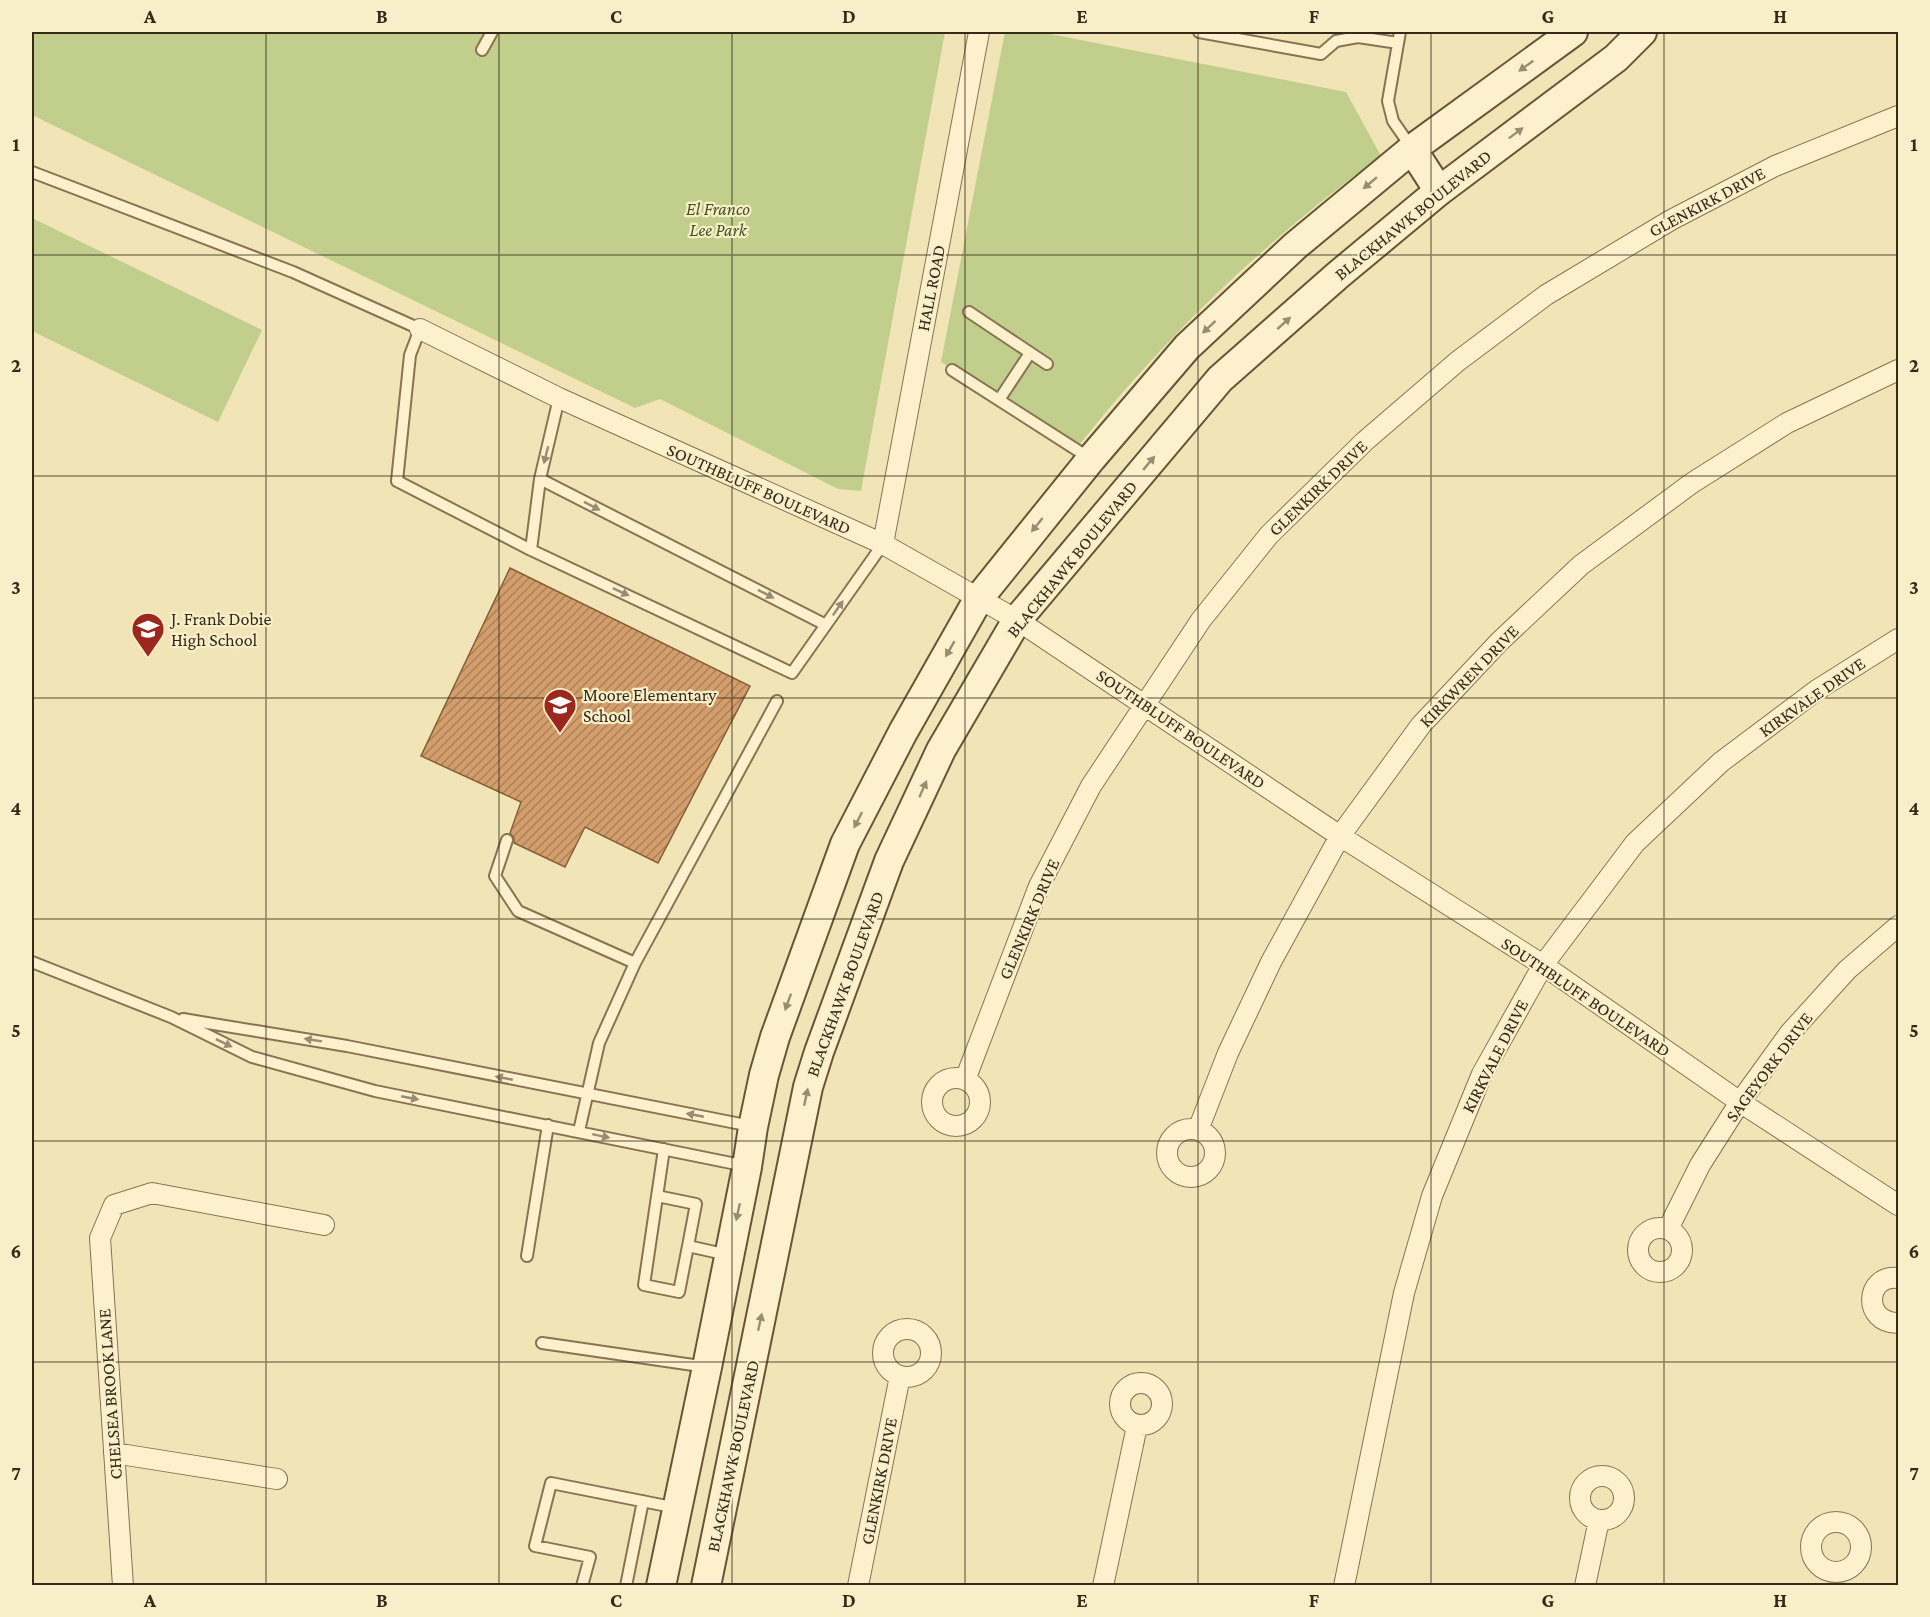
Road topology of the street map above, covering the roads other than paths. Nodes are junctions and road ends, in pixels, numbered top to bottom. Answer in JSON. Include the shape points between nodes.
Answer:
{"nodes":[{"id":1,"x":492,"y":32,"type":"edge"},
{"id":2,"x":979,"y":32,"type":"edge"},
{"id":3,"x":1199,"y":32,"type":"edge"},
{"id":4,"x":1400,"y":32,"type":"edge"},
{"id":5,"x":1573,"y":32,"type":"edge"},
{"id":6,"x":1642,"y":32,"type":"edge"},
{"id":7,"x":1359,"y":34,"type":"edge"},
{"id":8,"x":1398,"y":43,"type":"junction"},
{"id":9,"x":482,"y":50,"type":"dead end"},
{"id":10,"x":1899,"y":116,"type":"edge"},
{"id":11,"x":1412,"y":148,"type":"junction"},
{"id":12,"x":32,"y":172,"type":"edge"},
{"id":13,"x":1439,"y":191,"type":"junction"},
{"id":14,"x":969,"y":312,"type":"dead end"},
{"id":15,"x":420,"y":329,"type":"junction"},
{"id":16,"x":1187,"y":347,"type":"junction"},
{"id":17,"x":1030,"y":353,"type":"junction"},
{"id":18,"x":1047,"y":364,"type":"dead end"},
{"id":19,"x":952,"y":370,"type":"dead end"},
{"id":20,"x":1899,"y":370,"type":"edge"},
{"id":21,"x":1220,"y":380,"type":"junction"},
{"id":22,"x":559,"y":398,"type":"junction"},
{"id":23,"x":999,"y":400,"type":"junction"},
{"id":24,"x":1091,"y":459,"type":"junction"},
{"id":25,"x":540,"y":479,"type":"junction"},
{"id":26,"x":883,"y":544,"type":"junction"},
{"id":27,"x":531,"y":550,"type":"junction"},
{"id":28,"x":979,"y":598,"type":"junction"},
{"id":29,"x":1017,"y":621,"type":"junction"},
{"id":30,"x":826,"y":625,"type":"junction"},
{"id":31,"x":1899,"y":639,"type":"edge"},
{"id":32,"x":777,"y":701,"type":"dead end"},
{"id":33,"x":1145,"y":704,"type":"junction"},
{"id":34,"x":903,"y":732,"type":"junction"},
{"id":35,"x":941,"y":750,"type":"junction"},
{"id":36,"x":1340,"y":836,"type":"junction"},
{"id":37,"x":507,"y":840,"type":"dead end"},
{"id":38,"x":1899,"y":926,"type":"edge"},
{"id":39,"x":32,"y":962,"type":"edge"},
{"id":40,"x":635,"y":963,"type":"junction"},
{"id":41,"x":1543,"y":965,"type":"junction"},
{"id":42,"x":171,"y":1017,"type":"junction"},
{"id":43,"x":965,"y":1080,"type":"dead end"},
{"id":44,"x":587,"y":1094,"type":"junction"},
{"id":45,"x":1740,"y":1102,"type":"junction"},
{"id":46,"x":548,"y":1125,"type":"junction"},
{"id":47,"x":753,"y":1126,"type":"junction"},
{"id":48,"x":1198,"y":1130,"type":"dead end"},
{"id":49,"x":579,"y":1131,"type":"junction"},
{"id":50,"x":664,"y":1149,"type":"junction"},
{"id":51,"x":794,"y":1154,"type":"junction"},
{"id":52,"x":747,"y":1167,"type":"junction"},
{"id":53,"x":657,"y":1196,"type":"junction"},
{"id":54,"x":1899,"y":1205,"type":"edge"},
{"id":55,"x":324,"y":1225,"type":"dead end"},
{"id":56,"x":1668,"y":1229,"type":"dead end"},
{"id":57,"x":688,"y":1246,"type":"junction"},
{"id":58,"x":729,"y":1255,"type":"junction"},
{"id":59,"x":527,"y":1256,"type":"dead end"},
{"id":60,"x":1899,"y":1278,"type":"edge"},
{"id":61,"x":1899,"y":1323,"type":"edge"},
{"id":62,"x":542,"y":1343,"type":"dead end"},
{"id":63,"x":707,"y":1367,"type":"junction"},
{"id":64,"x":900,"y":1376,"type":"dead end"},
{"id":65,"x":1137,"y":1426,"type":"dead end"},
{"id":66,"x":114,"y":1453,"type":"junction"},
{"id":67,"x":277,"y":1479,"type":"dead end"},
{"id":68,"x":643,"y":1501,"type":"junction"},
{"id":69,"x":677,"y":1508,"type":"junction"},
{"id":70,"x":1599,"y":1521,"type":"dead end"},
{"id":71,"x":123,"y":1586,"type":"edge"},
{"id":72,"x":582,"y":1586,"type":"edge"},
{"id":73,"x":626,"y":1586,"type":"edge"},
{"id":74,"x":661,"y":1586,"type":"edge"},
{"id":75,"x":706,"y":1586,"type":"edge"},
{"id":76,"x":858,"y":1586,"type":"edge"},
{"id":77,"x":1103,"y":1586,"type":"edge"},
{"id":78,"x":1344,"y":1586,"type":"edge"},
{"id":79,"x":1586,"y":1586,"type":"edge"}],
"edges":[{"from":1,"to":9,"type":"lane"},
{"from":2,"to":26,"type":"street","name":"HALL ROAD"},
{"from":3,"to":7,"type":"lane","via":[[1321,54],[1336,41]]},
{"from":4,"to":8,"type":"lane"},
{"from":5,"to":11,"type":"main road","one_way":true},
{"from":13,"to":6,"type":"main road","name":"BLACKHAWK BOULEVARD","one_way":true,"via":[[1616,58]]},
{"from":7,"to":8,"type":"lane"},
{"from":8,"to":11,"type":"lane","via":[[1388,101],[1393,122]]},
{"from":10,"to":33,"type":"street","name":"GLENKIRK DRIVE","via":[[1775,166],[1671,220],[1546,294],[1458,362],[1365,441],[1269,535],[1202,620]]},
{"from":11,"to":13,"type":"main road"},
{"from":11,"to":16,"type":"main road","one_way":true,"via":[[1294,246]]},
{"from":12,"to":15,"type":"lane","via":[[293,272]]},
{"from":21,"to":13,"type":"main road","name":"BLACKHAWK BOULEVARD","one_way":true},
{"from":14,"to":17,"type":"lane"},
{"from":15,"to":22,"type":"street","name":"SOUTHBLUFF BOULEVARD"},
{"from":15,"to":27,"type":"lane","via":[[410,355],[397,481]]},
{"from":16,"to":21,"type":"main road"},
{"from":16,"to":24,"type":"main road"},
{"from":17,"to":18,"type":"lane"},
{"from":17,"to":23,"type":"lane"},
{"from":19,"to":23,"type":"lane"},
{"from":20,"to":36,"type":"street","name":"KIRKWREN DRIVE","via":[[1787,423],[1692,483],[1581,565],[1499,642],[1421,725]]},
{"from":29,"to":21,"type":"main road","name":"BLACKHAWK BOULEVARD","one_way":true},
{"from":22,"to":25,"type":"lane","one_way":true},
{"from":22,"to":26,"type":"street","name":"SOUTHBLUFF BOULEVARD"},
{"from":23,"to":24,"type":"lane"},
{"from":24,"to":28,"type":"main road","one_way":true},
{"from":25,"to":27,"type":"lane"},
{"from":25,"to":30,"type":"lane","one_way":true},
{"from":26,"to":28,"type":"street","name":"SOUTHBLUFF BOULEVARD"},
{"from":30,"to":26,"type":"lane","one_way":true},
{"from":27,"to":30,"type":"lane","one_way":true,"via":[[792,673]]},
{"from":28,"to":29,"type":"street","name":"SOUTHBLUFF BOULEVARD"},
{"from":28,"to":34,"type":"main road","one_way":true},
{"from":29,"to":33,"type":"street","name":"SOUTHBLUFF BOULEVARD"},
{"from":29,"to":35,"type":"main road","name":"BLACKHAWK BOULEVARD"},
{"from":31,"to":41,"type":"street","name":"KIRKVALE DRIVE","via":[[1817,690],[1721,762],[1635,843]]},
{"from":32,"to":40,"type":"lane"},
{"from":33,"to":36,"type":"street","name":"SOUTHBLUFF BOULEVARD"},
{"from":33,"to":43,"type":"street","name":"GLENKIRK DRIVE","via":[[1091,786],[1039,886]]},
{"from":34,"to":35,"type":"main road"},
{"from":34,"to":47,"type":"main road","one_way":true,"via":[[845,844],[775,1037]]},
{"from":51,"to":35,"type":"main road","name":"BLACKHAWK BOULEVARD","one_way":true,"via":[[819,1052],[889,861]]},
{"from":36,"to":41,"type":"street","name":"SOUTHBLUFF BOULEVARD"},
{"from":36,"to":48,"type":"street","name":"KIRKWREN DRIVE","via":[[1271,962],[1228,1053]]},
{"from":37,"to":40,"type":"lane","via":[[495,876],[519,911]]},
{"from":38,"to":45,"type":"street","name":"SAGEYORK DRIVE","via":[[1847,970],[1789,1034]]},
{"from":39,"to":42,"type":"lane"},
{"from":40,"to":44,"type":"lane","via":[[599,1043]]},
{"from":41,"to":45,"type":"street","name":"SOUTHBLUFF BOULEVARD"},
{"from":41,"to":78,"type":"street","name":"KIRKVALE DRIVE","via":[[1482,1074],[1432,1196],[1404,1293]]},
{"from":44,"to":42,"type":"lane","one_way":true,"via":[[347,1046]]},
{"from":42,"to":46,"type":"lane","one_way":true,"via":[[252,1057],[375,1091]]},
{"from":47,"to":44,"type":"lane","one_way":true},
{"from":44,"to":49,"type":"lane"},
{"from":45,"to":54,"type":"street","name":"SOUTHBLUFF BOULEVARD"},
{"from":45,"to":56,"type":"street","name":"SAGEYORK DRIVE","via":[[1700,1165]]},
{"from":46,"to":49,"type":"lane"},
{"from":46,"to":59,"type":"lane"},
{"from":47,"to":51,"type":"main road"},
{"from":47,"to":52,"type":"main road"},
{"from":49,"to":50,"type":"lane","one_way":true},
{"from":50,"to":52,"type":"lane"},
{"from":50,"to":53,"type":"lane"},
{"from":51,"to":52,"type":"main road"},
{"from":75,"to":51,"type":"main road","name":"BLACKHAWK BOULEVARD","one_way":true},
{"from":52,"to":58,"type":"main road","one_way":true},
{"from":53,"to":57,"type":"lane","via":[[696,1204]]},
{"from":53,"to":57,"type":"lane","via":[[644,1285],[679,1292]]},
{"from":55,"to":66,"type":"street","name":"CHELSEA BROOK LANE","via":[[152,1193],[114,1205],[100,1238]]},
{"from":57,"to":58,"type":"lane"},
{"from":58,"to":63,"type":"main road"},
{"from":60,"to":61,"type":"street","via":[[1879,1283],[1872,1303],[1878,1317]]},
{"from":62,"to":63,"type":"lane"},
{"from":63,"to":69,"type":"main road"},
{"from":64,"to":76,"type":"street","name":"GLENKIRK DRIVE"},
{"from":65,"to":77,"type":"street"},
{"from":66,"to":67,"type":"street"},
{"from":66,"to":71,"type":"street","name":"CHELSEA BROOK LANE"},
{"from":68,"to":69,"type":"lane"},
{"from":68,"to":72,"type":"lane","via":[[551,1483],[535,1546],[590,1557]]},
{"from":68,"to":73,"type":"lane"},
{"from":69,"to":74,"type":"main road"},
{"from":70,"to":79,"type":"street"}]}
